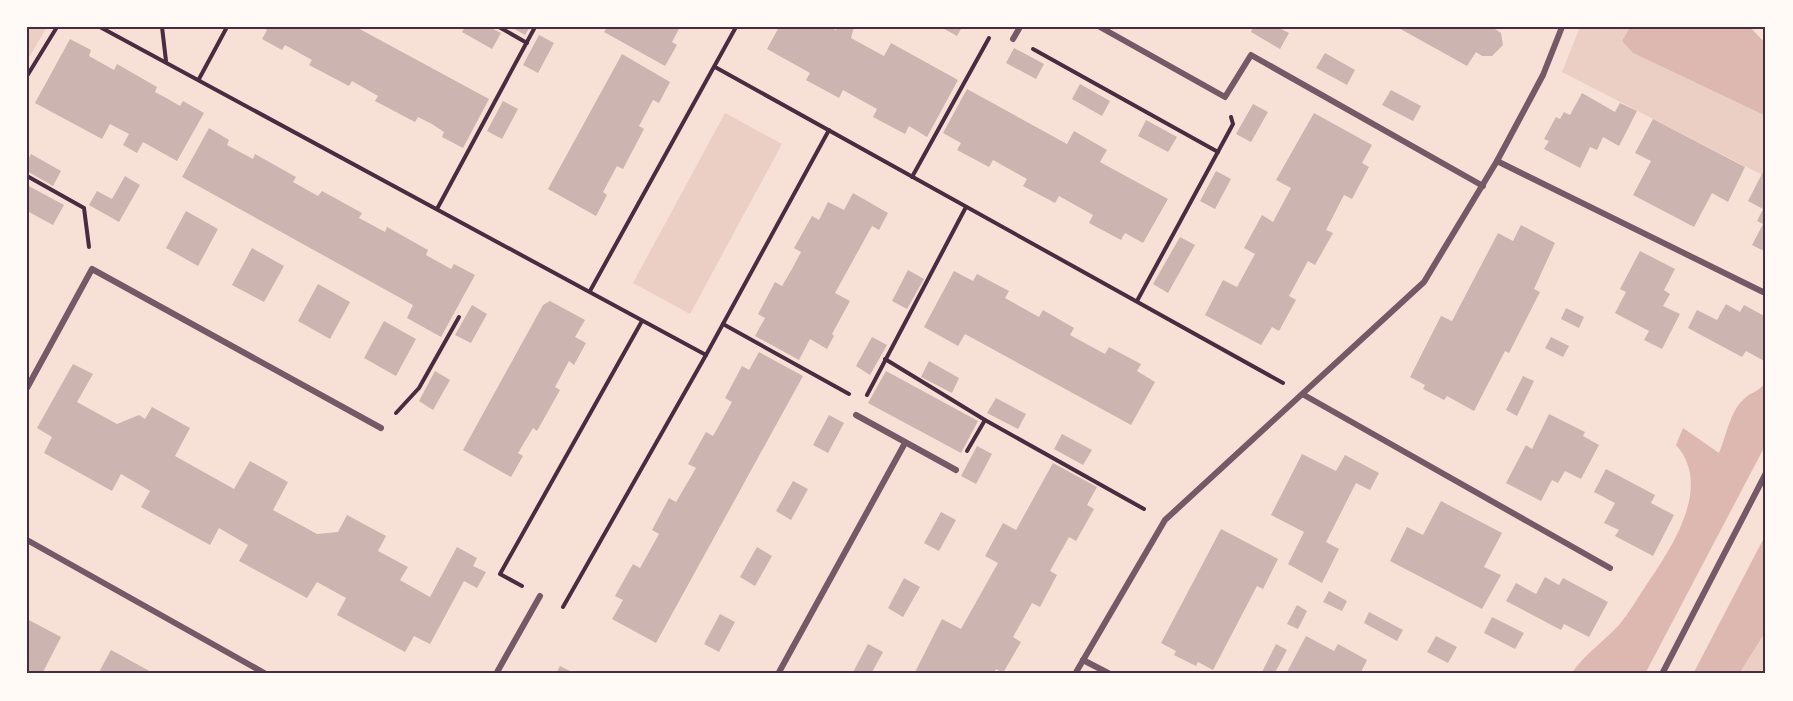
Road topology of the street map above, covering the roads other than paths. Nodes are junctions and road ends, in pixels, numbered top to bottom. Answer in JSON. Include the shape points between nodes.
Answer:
{"nodes":[{"id":1,"x":1020,"y":27,"type":"edge"},
{"id":2,"x":1100,"y":27,"type":"edge"},
{"id":3,"x":1563,"y":27,"type":"edge"},
{"id":4,"x":1013,"y":39,"type":"road end"},
{"id":5,"x":1497,"y":161,"type":"junction"},
{"id":6,"x":1483,"y":186,"type":"junction"},
{"id":7,"x":1763,"y":292,"type":"dead end"},
{"id":8,"x":27,"y":388,"type":"edge"},
{"id":9,"x":1304,"y":395,"type":"junction"},
{"id":10,"x":856,"y":415,"type":"road end"},
{"id":11,"x":381,"y":428,"type":"road end"},
{"id":12,"x":905,"y":443,"type":"junction"},
{"id":13,"x":956,"y":470,"type":"road end"},
{"id":14,"x":1766,"y":473,"type":"edge"},
{"id":15,"x":27,"y":540,"type":"edge"},
{"id":16,"x":1610,"y":568,"type":"dead end"},
{"id":17,"x":540,"y":596,"type":"road end"},
{"id":18,"x":1083,"y":660,"type":"junction"},
{"id":19,"x":266,"y":674,"type":"edge"},
{"id":20,"x":496,"y":674,"type":"edge"},
{"id":21,"x":778,"y":674,"type":"edge"},
{"id":22,"x":1075,"y":674,"type":"edge"},
{"id":23,"x":1110,"y":674,"type":"edge"},
{"id":24,"x":1662,"y":674,"type":"edge"}],
"edges":[{"from":1,"to":4,"type":"street"},
{"from":2,"to":6,"type":"street","via":[[1225,97],[1251,55]]},
{"from":3,"to":5,"type":"street","via":[[1543,75]]},
{"from":5,"to":6,"type":"street"},
{"from":5,"to":7,"type":"street"},
{"from":6,"to":9,"type":"street","via":[[1424,282]]},
{"from":8,"to":11,"type":"street","via":[[92,269]]},
{"from":9,"to":16,"type":"street"},
{"from":9,"to":18,"type":"street","via":[[1165,520]]},
{"from":10,"to":12,"type":"street"},
{"from":12,"to":13,"type":"street"},
{"from":12,"to":21,"type":"street"},
{"from":14,"to":24,"type":"street"},
{"from":15,"to":19,"type":"street"},
{"from":17,"to":20,"type":"street"},
{"from":18,"to":22,"type":"street"},
{"from":18,"to":23,"type":"street"}]}
